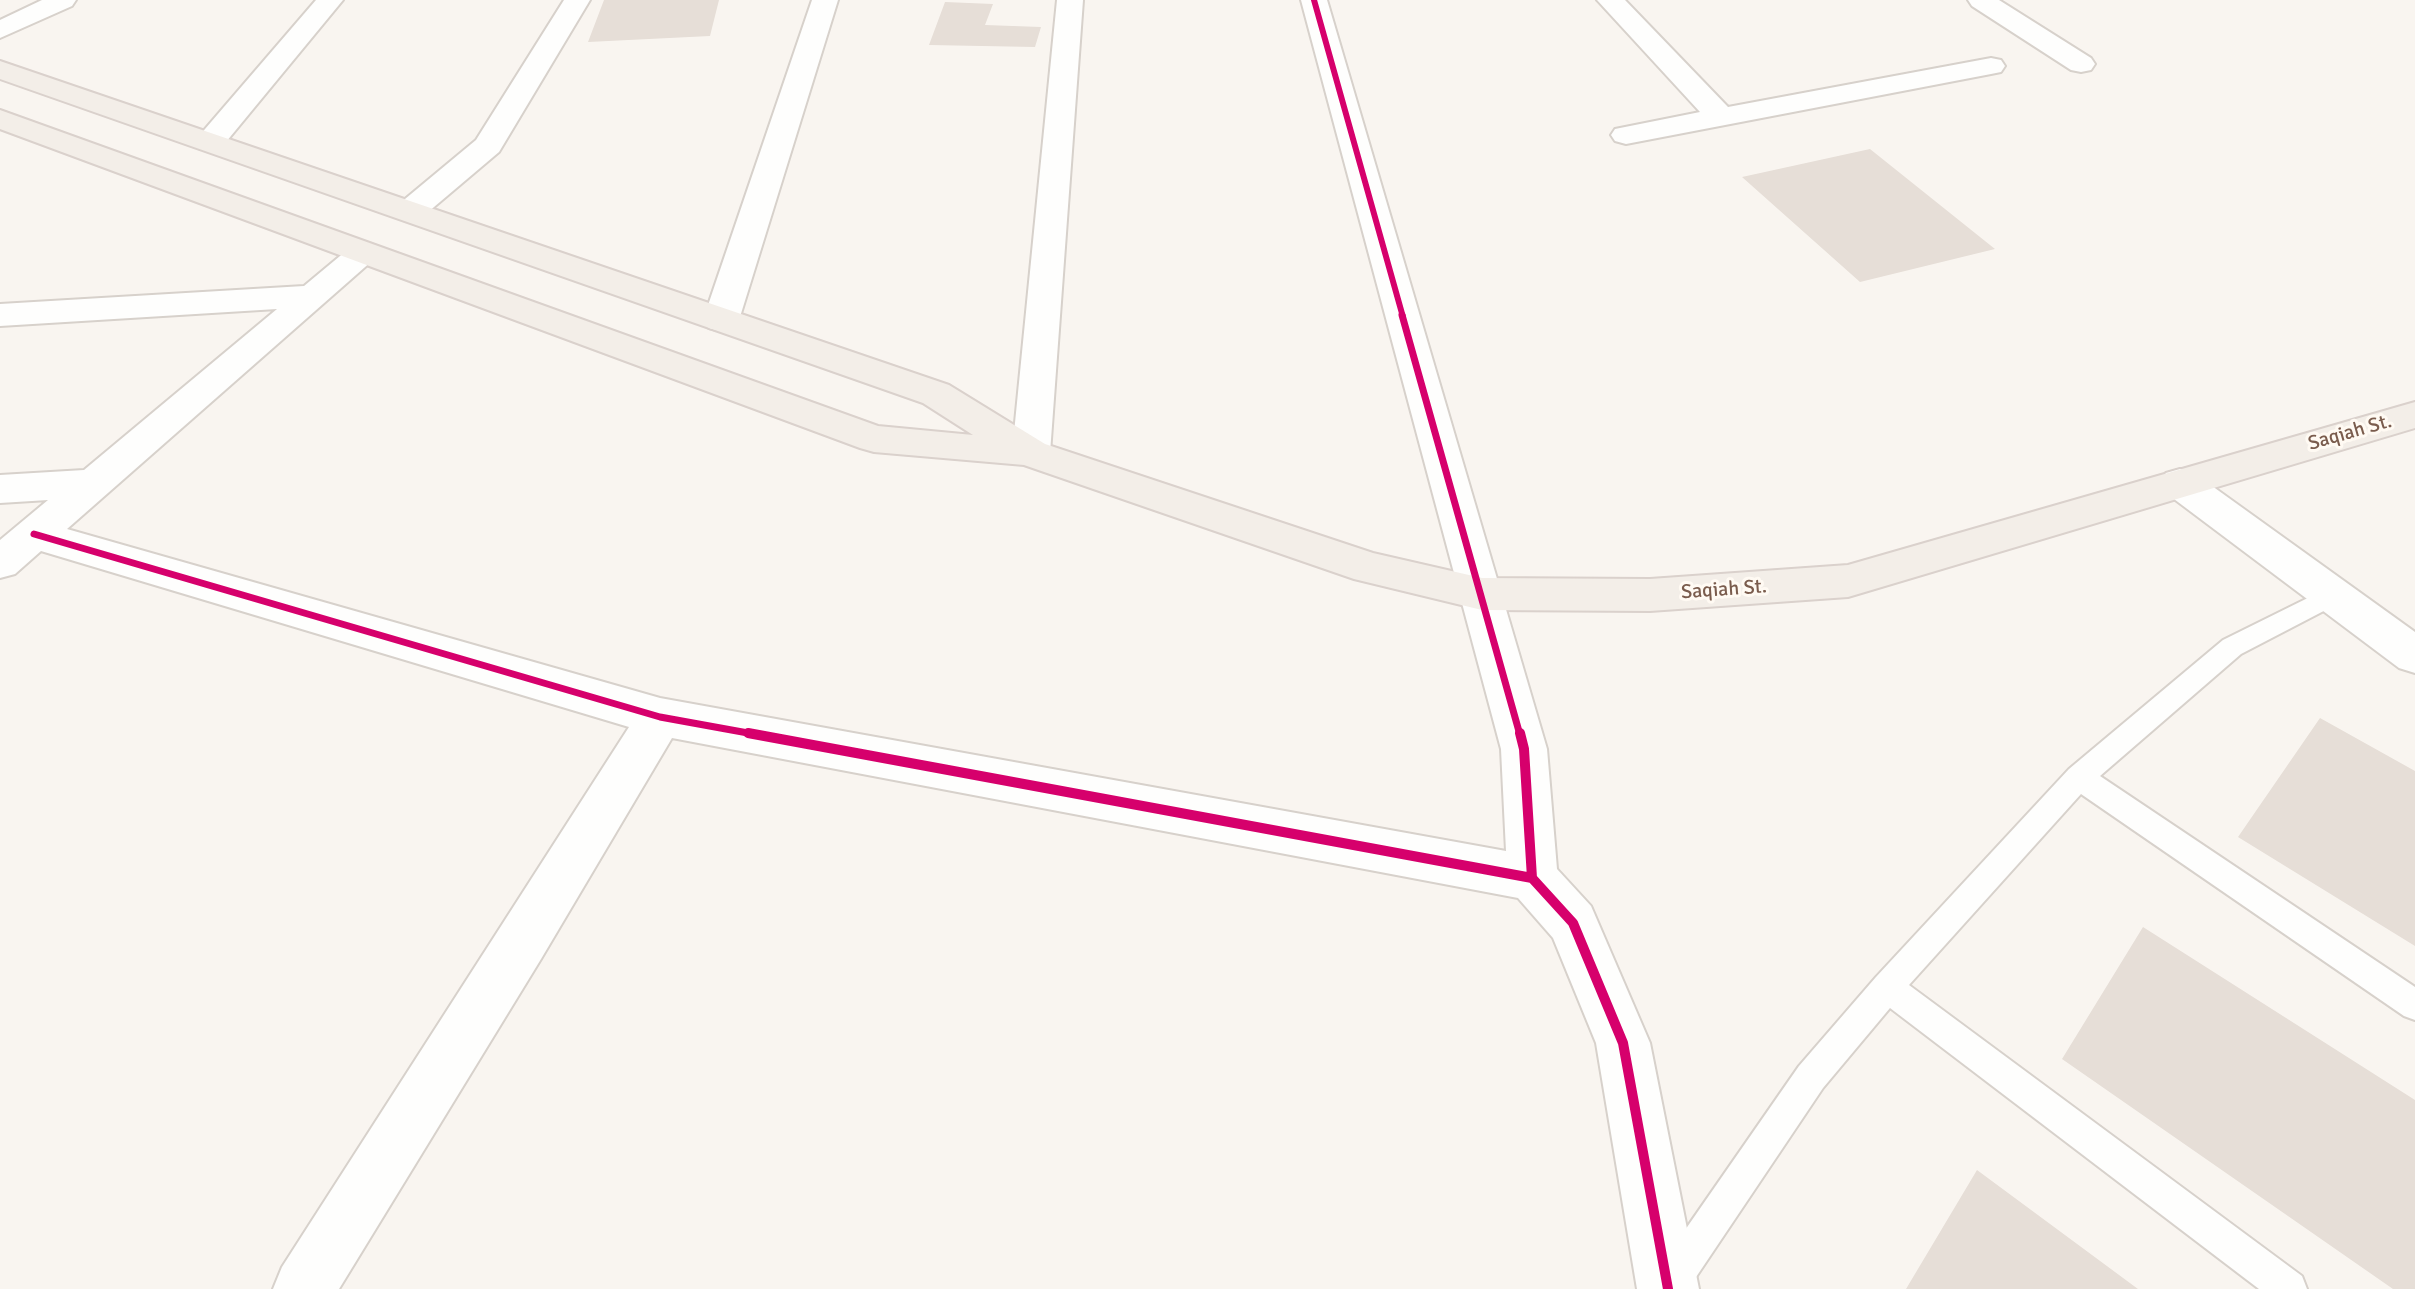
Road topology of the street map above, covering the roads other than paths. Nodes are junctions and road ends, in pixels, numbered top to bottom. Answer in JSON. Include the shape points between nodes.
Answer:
{"nodes":[{"id":1,"x":63,"y":0,"type":"edge"},
{"id":2,"x":330,"y":0,"type":"edge"},
{"id":3,"x":577,"y":0,"type":"edge"},
{"id":4,"x":825,"y":0,"type":"edge"},
{"id":5,"x":1070,"y":0,"type":"edge"},
{"id":6,"x":1314,"y":0,"type":"edge"},
{"id":7,"x":1610,"y":0,"type":"edge"},
{"id":8,"x":1981,"y":0,"type":"edge"},
{"id":9,"x":0,"y":30,"type":"edge"},
{"id":10,"x":2081,"y":64,"type":"dead end"},
{"id":11,"x":1991,"y":66,"type":"dead end"},
{"id":12,"x":0,"y":69,"type":"edge"},
{"id":13,"x":1721,"y":117,"type":"junction"},
{"id":14,"x":0,"y":119,"type":"edge"},
{"id":15,"x":1626,"y":135,"type":"dead end"},
{"id":16,"x":210,"y":142,"type":"junction"},
{"id":17,"x":410,"y":211,"type":"junction"},
{"id":18,"x":364,"y":253,"type":"junction"},
{"id":19,"x":313,"y":296,"type":"junction"},
{"id":20,"x":0,"y":315,"type":"edge"},
{"id":21,"x":721,"y":320,"type":"junction"},
{"id":22,"x":2415,"y":415,"type":"edge"},
{"id":23,"x":1031,"y":453,"type":"junction"},
{"id":24,"x":93,"y":483,"type":"junction"},
{"id":25,"x":2180,"y":483,"type":"junction"},
{"id":26,"x":0,"y":489,"type":"edge"},
{"id":27,"x":34,"y":534,"type":"junction"},
{"id":28,"x":0,"y":563,"type":"edge"},
{"id":29,"x":1482,"y":594,"type":"junction"},
{"id":30,"x":2332,"y":595,"type":"junction"},
{"id":31,"x":2415,"y":656,"type":"edge"},
{"id":32,"x":660,"y":717,"type":"junction"},
{"id":33,"x":2079,"y":777,"type":"junction"},
{"id":34,"x":1532,"y":878,"type":"junction"},
{"id":35,"x":1887,"y":987,"type":"junction"},
{"id":36,"x":2415,"y":1005,"type":"edge"},
{"id":37,"x":1668,"y":1287,"type":"edge"},
{"id":38,"x":304,"y":1289,"type":"edge"},
{"id":39,"x":2289,"y":1289,"type":"edge"}],
"edges":[{"from":1,"to":9,"type":"street"},
{"from":2,"to":16,"type":"street"},
{"from":3,"to":17,"type":"street","via":[[488,146]]},
{"from":4,"to":21,"type":"street"},
{"from":5,"to":23,"type":"street"},
{"from":6,"to":29,"type":"street"},
{"from":7,"to":13,"type":"street"},
{"from":8,"to":10,"type":"street"},
{"from":11,"to":13,"type":"street"},
{"from":12,"to":16,"type":"main road"},
{"from":13,"to":15,"type":"street"},
{"from":14,"to":18,"type":"main road"},
{"from":16,"to":17,"type":"main road"},
{"from":17,"to":21,"type":"main road"},
{"from":18,"to":19,"type":"street"},
{"from":18,"to":23,"type":"main road","via":[[874,439]]},
{"from":19,"to":20,"type":"street"},
{"from":19,"to":24,"type":"street"},
{"from":21,"to":23,"type":"main road","via":[[936,394]]},
{"from":22,"to":25,"type":"main road","name":"Saqiah St."},
{"from":23,"to":29,"type":"main road","name":"Saqiah St.","via":[[1369,568]]},
{"from":24,"to":26,"type":"street"},
{"from":24,"to":27,"type":"street"},
{"from":25,"to":29,"type":"main road","name":"Saqiah St.","via":[[1848,581],[1650,595]]},
{"from":25,"to":30,"type":"street"},
{"from":27,"to":28,"type":"street"},
{"from":27,"to":32,"type":"street"},
{"from":29,"to":34,"type":"street","via":[[1524,749]]},
{"from":30,"to":31,"type":"street"},
{"from":30,"to":33,"type":"lane","via":[[2232,647]]},
{"from":32,"to":34,"type":"street"},
{"from":32,"to":38,"type":"street"},
{"from":33,"to":35,"type":"lane"},
{"from":33,"to":36,"type":"lane"},
{"from":34,"to":37,"type":"street","via":[[1573,923],[1623,1043]]},
{"from":35,"to":37,"type":"lane","via":[[1811,1077]]},
{"from":35,"to":39,"type":"lane"}]}
